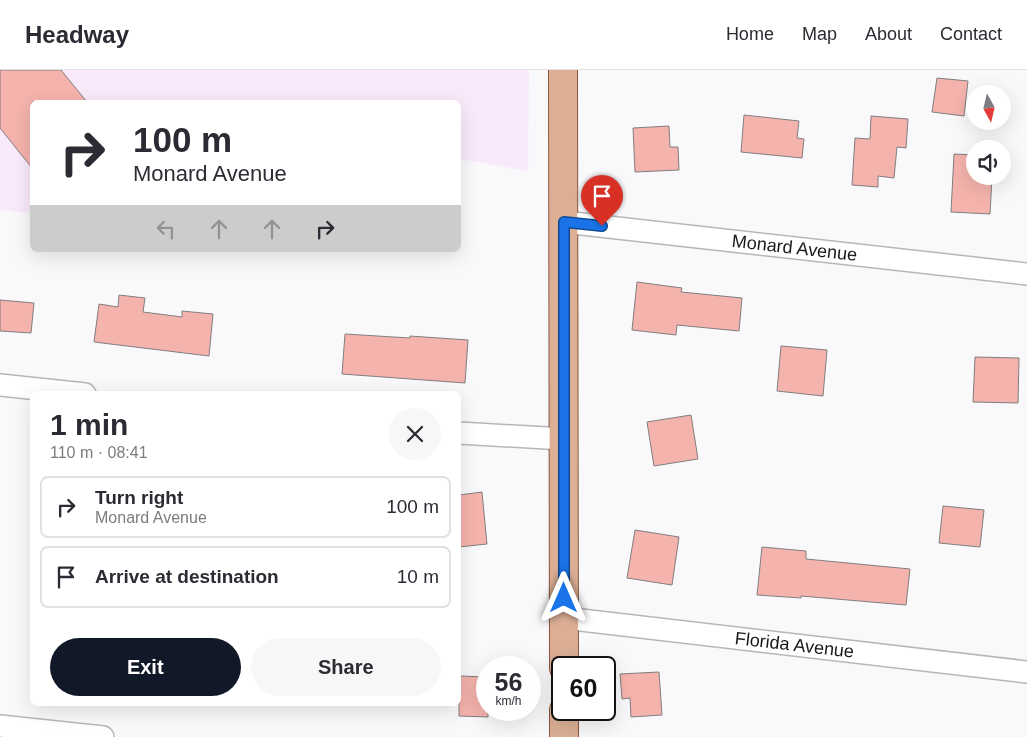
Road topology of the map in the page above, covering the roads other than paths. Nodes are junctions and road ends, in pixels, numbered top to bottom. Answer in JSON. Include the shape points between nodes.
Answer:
{"nodes":[{"id":1,"x":563,"y":70,"type":"edge"},
{"id":2,"x":564,"y":222,"type":"junction"},
{"id":3,"x":1027,"y":274,"type":"edge"},
{"id":4,"x":0,"y":385,"type":"edge"},
{"id":5,"x":57,"y":391,"type":"edge"},
{"id":6,"x":461,"y":433,"type":"edge"},
{"id":7,"x":564,"y":439,"type":"junction"},
{"id":8,"x":564,"y":618,"type":"junction"},
{"id":9,"x":564,"y":656,"type":"edge"},
{"id":10,"x":1027,"y":672,"type":"edge"},
{"id":11,"x":564,"y":721,"type":"edge"},
{"id":12,"x":0,"y":726,"type":"edge"},
{"id":13,"x":103,"y":737,"type":"edge"},
{"id":14,"x":564,"y":737,"type":"edge"}],
"edges":[{"from":1,"to":2,"type":"main road"},
{"from":2,"to":3,"type":"street","name":"Monard Avenue"},
{"from":2,"to":7,"type":"main road"},
{"from":4,"to":5,"type":"street"},
{"from":6,"to":7,"type":"street"},
{"from":7,"to":8,"type":"main road"},
{"from":8,"to":9,"type":"main road"},
{"from":8,"to":10,"type":"street","name":"Florida Avenue"},
{"from":11,"to":14,"type":"main road"},
{"from":12,"to":13,"type":"street"}]}
